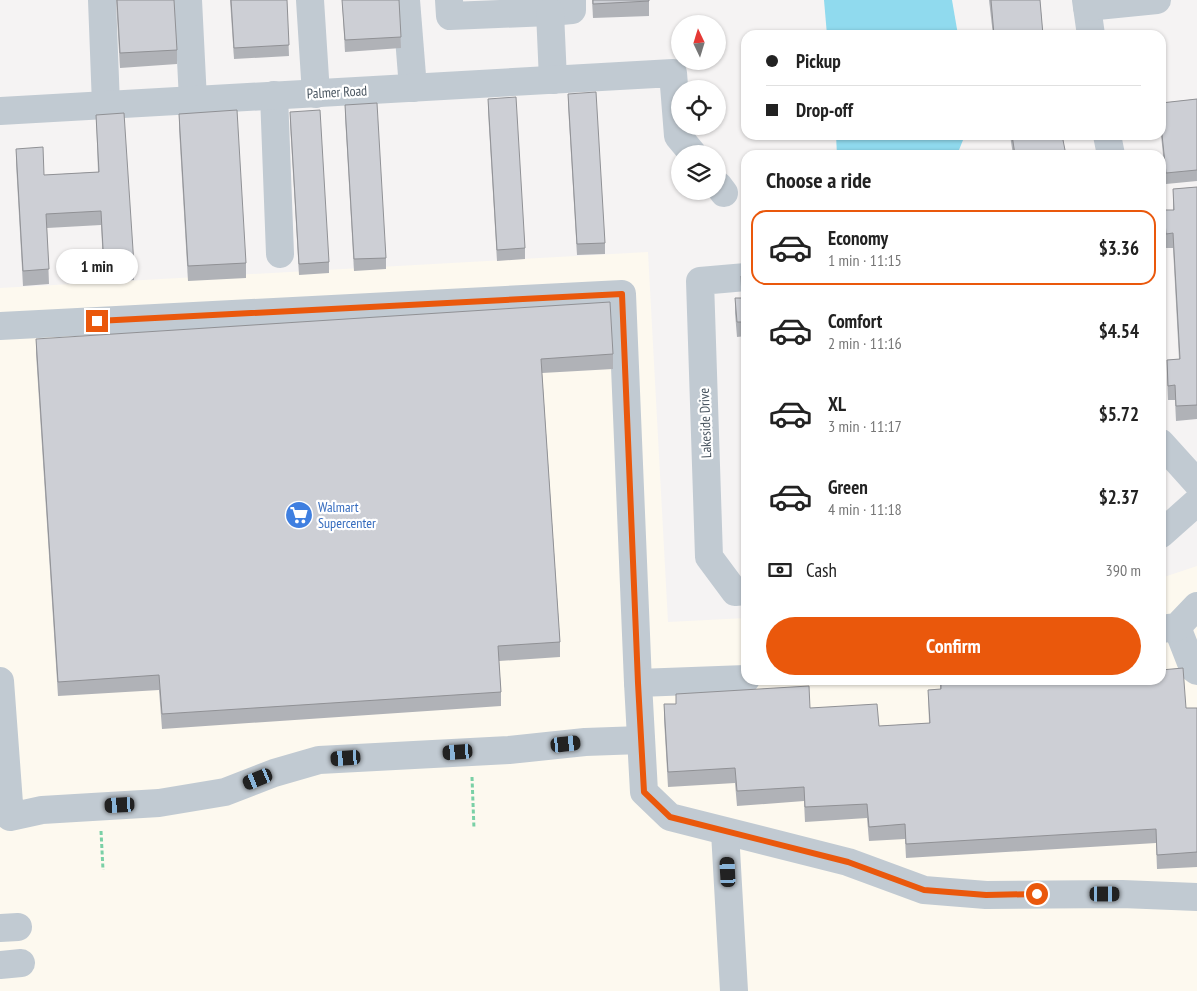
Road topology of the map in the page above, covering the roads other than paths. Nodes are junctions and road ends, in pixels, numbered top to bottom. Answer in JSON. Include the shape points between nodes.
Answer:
{"nodes":[{"id":1,"x":102,"y":0,"type":"edge"},
{"id":2,"x":188,"y":0,"type":"edge"},
{"id":3,"x":310,"y":0,"type":"edge"},
{"id":4,"x":406,"y":0,"type":"edge"},
{"id":5,"x":449,"y":0,"type":"edge"},
{"id":6,"x":1157,"y":0,"type":"edge"},
{"id":7,"x":1086,"y":4,"type":"edge"},
{"id":8,"x":561,"y":6,"type":"edge"},
{"id":9,"x":1090,"y":30,"type":"edge"},
{"id":10,"x":554,"y":80,"type":"junction"},
{"id":11,"x":413,"y":88,"type":"junction"},
{"id":12,"x":316,"y":94,"type":"junction"},
{"id":13,"x":274,"y":96,"type":"junction"},
{"id":14,"x":193,"y":100,"type":"junction"},
{"id":15,"x":106,"y":105,"type":"junction"},
{"id":16,"x":0,"y":111,"type":"edge"},
{"id":17,"x":685,"y":145,"type":"edge"},
{"id":18,"x":280,"y":254,"type":"dead end"},
{"id":19,"x":741,"y":277,"type":"edge"},
{"id":20,"x":0,"y":326,"type":"edge"},
{"id":21,"x":1166,"y":449,"type":"edge"},
{"id":22,"x":1197,"y":483,"type":"edge"},
{"id":23,"x":1197,"y":502,"type":"edge"},
{"id":24,"x":1166,"y":530,"type":"edge"},
{"id":25,"x":741,"y":591,"type":"edge"},
{"id":26,"x":1197,"y":606,"type":"edge"},
{"id":27,"x":1169,"y":628,"type":"edge"},
{"id":28,"x":1197,"y":671,"type":"edge"},
{"id":29,"x":741,"y":679,"type":"edge"},
{"id":30,"x":0,"y":681,"type":"edge"},
{"id":31,"x":638,"y":683,"type":"junction"},
{"id":32,"x":641,"y":740,"type":"junction"},
{"id":33,"x":725,"y":832,"type":"junction"},
{"id":34,"x":1197,"y":897,"type":"edge"},
{"id":35,"x":734,"y":991,"type":"edge"}],
"edges":[{"from":1,"to":15,"type":"street"},
{"from":2,"to":14,"type":"street"},
{"from":3,"to":12,"type":"street"},
{"from":4,"to":11,"type":"street"},
{"from":5,"to":8,"type":"street","via":[[450,16]]},
{"from":6,"to":7,"type":"street"},
{"from":7,"to":9,"type":"street"},
{"from":8,"to":10,"type":"street"},
{"from":10,"to":11,"type":"street","name":"Palmer Road"},
{"from":10,"to":17,"type":"street","name":"Palmer Road","via":[[674,73],[678,136]]},
{"from":11,"to":12,"type":"street","name":"Palmer Road"},
{"from":12,"to":13,"type":"street","name":"Palmer Road"},
{"from":13,"to":14,"type":"street","name":"Palmer Road"},
{"from":13,"to":18,"type":"street"},
{"from":14,"to":15,"type":"street","name":"Palmer Road"},
{"from":15,"to":16,"type":"street","name":"Palmer Road"},
{"from":19,"to":25,"type":"street","name":"Lakeside Drive","via":[[700,281],[709,557],[735,592]]},
{"from":20,"to":31,"type":"street","via":[[622,294]]},
{"from":21,"to":22,"type":"street"},
{"from":23,"to":24,"type":"street"},
{"from":26,"to":27,"type":"street"},
{"from":27,"to":28,"type":"street"},
{"from":29,"to":31,"type":"street"},
{"from":30,"to":32,"type":"street","via":[[10,817],[42,810],[159,803],[225,792],[319,760]]},
{"from":31,"to":32,"type":"street"},
{"from":32,"to":33,"type":"street","via":[[644,792],[670,817]]},
{"from":33,"to":34,"type":"street","via":[[848,862],[924,890],[986,895]]},
{"from":33,"to":35,"type":"street"}]}
